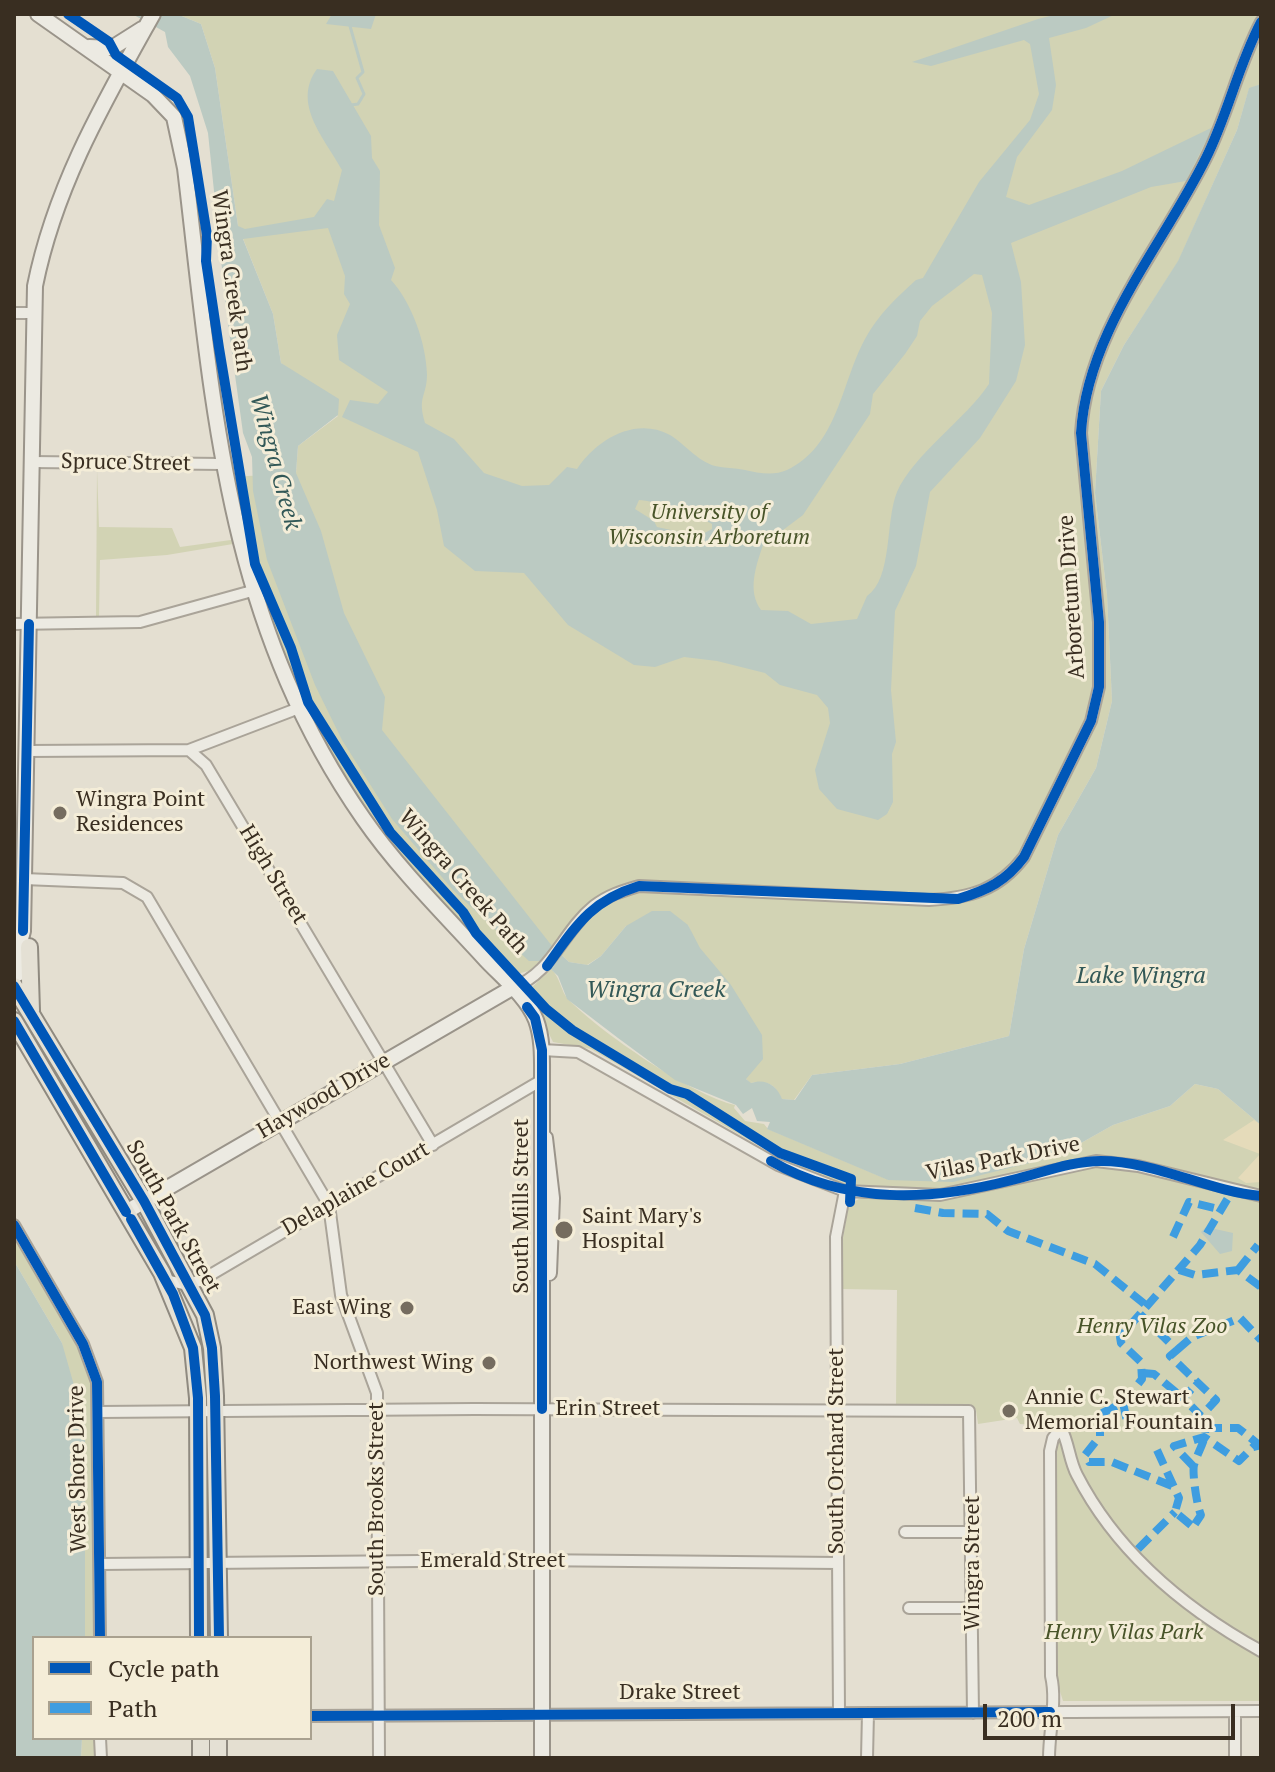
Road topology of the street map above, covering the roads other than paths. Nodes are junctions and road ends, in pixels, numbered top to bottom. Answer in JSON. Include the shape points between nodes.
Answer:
{"nodes":[{"id":1,"x":38,"y":14,"type":"edge"},
{"id":2,"x":149,"y":20,"type":"edge"},
{"id":3,"x":1261,"y":22,"type":"edge"},
{"id":4,"x":87,"y":47,"type":"junction"},
{"id":5,"x":122,"y":72,"type":"junction"},
{"id":6,"x":14,"y":313,"type":"edge"},
{"id":7,"x":33,"y":313,"type":"junction"},
{"id":8,"x":31,"y":462,"type":"junction"},
{"id":9,"x":222,"y":464,"type":"junction"},
{"id":10,"x":252,"y":591,"type":"junction"},
{"id":11,"x":22,"y":624,"type":"edge"},
{"id":12,"x":299,"y":708,"type":"junction"},
{"id":13,"x":189,"y":750,"type":"junction"},
{"id":14,"x":27,"y":751,"type":"junction"},
{"id":15,"x":24,"y":879,"type":"junction"},
{"id":16,"x":26,"y":939,"type":"junction"},
{"id":17,"x":14,"y":966,"type":"edge"},
{"id":18,"x":14,"y":976,"type":"edge"},
{"id":19,"x":518,"y":985,"type":"junction"},
{"id":20,"x":14,"y":986,"type":"edge"},
{"id":21,"x":32,"y":1017,"type":"junction"},
{"id":22,"x":14,"y":1021,"type":"edge"},
{"id":23,"x":542,"y":1050,"type":"junction"},
{"id":24,"x":383,"y":1061,"type":"junction"},
{"id":25,"x":542,"y":1080,"type":"junction"},
{"id":26,"x":280,"y":1122,"type":"junction"},
{"id":27,"x":433,"y":1145,"type":"junction"},
{"id":28,"x":845,"y":1191,"type":"junction"},
{"id":29,"x":1261,"y":1196,"type":"edge"},
{"id":30,"x":144,"y":1201,"type":"junction"},
{"id":31,"x":329,"y":1205,"type":"junction"},
{"id":32,"x":126,"y":1212,"type":"junction"},
{"id":33,"x":14,"y":1225,"type":"edge"},
{"id":34,"x":166,"y":1280,"type":"junction"},
{"id":35,"x":191,"y":1284,"type":"junction"},
{"id":36,"x":542,"y":1409,"type":"junction"},
{"id":37,"x":377,"y":1410,"type":"junction"},
{"id":38,"x":837,"y":1410,"type":"junction"},
{"id":39,"x":215,"y":1411,"type":"junction"},
{"id":40,"x":99,"y":1412,"type":"junction"},
{"id":41,"x":198,"y":1412,"type":"junction"},
{"id":42,"x":971,"y":1413,"type":"joint"},
{"id":43,"x":905,"y":1532,"type":"dead end"},
{"id":44,"x":972,"y":1532,"type":"junction"},
{"id":45,"x":541,"y":1561,"type":"junction"},
{"id":46,"x":217,"y":1562,"type":"junction"},
{"id":47,"x":378,"y":1562,"type":"junction"},
{"id":48,"x":198,"y":1563,"type":"junction"},
{"id":49,"x":838,"y":1563,"type":"junction"},
{"id":50,"x":100,"y":1564,"type":"junction"},
{"id":51,"x":909,"y":1608,"type":"dead end"},
{"id":52,"x":973,"y":1608,"type":"junction"},
{"id":53,"x":100,"y":1636,"type":"edge"},
{"id":54,"x":199,"y":1636,"type":"edge"},
{"id":55,"x":219,"y":1636,"type":"edge"},
{"id":56,"x":1261,"y":1651,"type":"edge"},
{"id":57,"x":1235,"y":1711,"type":"junction"},
{"id":58,"x":1261,"y":1711,"type":"edge"},
{"id":59,"x":1050,"y":1712,"type":"junction"},
{"id":60,"x":543,"y":1713,"type":"junction"},
{"id":61,"x":839,"y":1713,"type":"junction"},
{"id":62,"x":868,"y":1713,"type":"junction"},
{"id":63,"x":973,"y":1713,"type":"junction"},
{"id":64,"x":379,"y":1715,"type":"junction"},
{"id":65,"x":312,"y":1716,"type":"edge"},
{"id":66,"x":379,"y":1758,"type":"edge"},
{"id":67,"x":542,"y":1758,"type":"edge"},
{"id":68,"x":867,"y":1758,"type":"edge"},
{"id":69,"x":1049,"y":1758,"type":"edge"},
{"id":70,"x":1235,"y":1758,"type":"edge"}],
"edges":[{"from":1,"to":4,"type":"street","name":"South Mills Street"},
{"from":2,"to":4,"type":"street","via":[[112,48]]},
{"from":2,"to":5,"type":"street"},
{"from":3,"to":19,"type":"street","name":"Arboretum Drive","via":[[1208,154],[1091,370],[1081,433],[1100,634],[1099,687],[1091,721],[1009,877],[987,891],[958,899],[639,886],[593,907],[545,968]]},
{"from":4,"to":5,"type":"street","name":"South Mills Street"},
{"from":5,"to":7,"type":"street","via":[[90,126],[63,188],[37,278]]},
{"from":5,"to":9,"type":"street","name":"South Mills Street","via":[[174,117],[180,137]]},
{"from":6,"to":7,"type":"street"},
{"from":7,"to":8,"type":"street"},
{"from":8,"to":9,"type":"street","name":"Spruce Street"},
{"from":8,"to":11,"type":"street"},
{"from":9,"to":10,"type":"street","name":"South Mills Street"},
{"from":10,"to":11,"type":"street","via":[[140,622]]},
{"from":10,"to":12,"type":"street","name":"South Mills Street"},
{"from":11,"to":14,"type":"street"},
{"from":12,"to":13,"type":"street"},
{"from":12,"to":19,"type":"street","name":"South Mills Street","via":[[330,767],[382,843]]},
{"from":13,"to":14,"type":"street"},
{"from":13,"to":24,"type":"street","name":"High Street","via":[[216,779]]},
{"from":14,"to":15,"type":"street"},
{"from":15,"to":16,"type":"street"},
{"from":15,"to":26,"type":"street","name":"South Brooks Street","via":[[123,883],[147,897]]},
{"from":16,"to":17,"type":"street"},
{"from":16,"to":18,"type":"street","via":[[23,971]]},
{"from":16,"to":21,"type":"main road"},
{"from":19,"to":23,"type":"street","name":"South Mills Street","via":[[535,1018]]},
{"from":19,"to":24,"type":"street","name":"Haywood Drive"},
{"from":20,"to":21,"type":"main road","name":"South Park Street"},
{"from":21,"to":30,"type":"main road","name":"South Park Street"},
{"from":22,"to":32,"type":"main road","name":"South Park Street"},
{"from":23,"to":25,"type":"street","name":"South Mills Street"},
{"from":23,"to":28,"type":"street","name":"Vilas Park Drive","via":[[578,1052],[778,1165]]},
{"from":24,"to":26,"type":"street","name":"Haywood Drive"},
{"from":24,"to":27,"type":"street","name":"High Street"},
{"from":25,"to":27,"type":"street","name":"Delaplaine Court"},
{"from":25,"to":36,"type":"street","name":"South Mills Street","via":[[552,1198]]},
{"from":26,"to":30,"type":"street","name":"Haywood Drive"},
{"from":26,"to":31,"type":"street","name":"South Brooks Street"},
{"from":27,"to":31,"type":"street","name":"Delaplaine Court"},
{"from":28,"to":29,"type":"street","name":"Vilas Park Drive","via":[[940,1195],[1108,1161]]},
{"from":28,"to":38,"type":"street","name":"South Orchard Street","via":[[836,1237]]},
{"from":30,"to":32,"type":"street","name":"Haywood Drive"},
{"from":30,"to":35,"type":"main road","name":"South Park Street"},
{"from":31,"to":35,"type":"street","name":"Delaplaine Court"},
{"from":31,"to":37,"type":"street","name":"South Brooks Street","via":[[339,1288],[370,1368]]},
{"from":32,"to":34,"type":"main road","name":"South Park Street"},
{"from":33,"to":40,"type":"street","name":"West Shore Drive","via":[[87,1352]]},
{"from":34,"to":35,"type":"street"},
{"from":34,"to":41,"type":"main road","name":"South Park Street","via":[[193,1348]]},
{"from":35,"to":39,"type":"main road","name":"South Park Street","via":[[212,1348]]},
{"from":36,"to":37,"type":"street","name":"Erin Street"},
{"from":36,"to":38,"type":"street","name":"Erin Street"},
{"from":36,"to":45,"type":"street","name":"South Mills Street"},
{"from":37,"to":39,"type":"street","name":"Erin Street"},
{"from":37,"to":47,"type":"street","name":"South Brooks Street"},
{"from":38,"to":42,"type":"street","name":"Erin Street"},
{"from":38,"to":49,"type":"street","name":"South Orchard Street"},
{"from":39,"to":41,"type":"street","name":"Erin Street"},
{"from":39,"to":46,"type":"main road","name":"South Park Street"},
{"from":40,"to":41,"type":"street","name":"Erin Street"},
{"from":40,"to":50,"type":"street","name":"West Shore Drive"},
{"from":41,"to":48,"type":"main road","name":"South Park Street"},
{"from":42,"to":44,"type":"street","name":"Wingra Street"},
{"from":43,"to":44,"type":"street"},
{"from":44,"to":52,"type":"street","name":"Wingra Street"},
{"from":45,"to":47,"type":"street","name":"Emerald Street"},
{"from":45,"to":49,"type":"street","name":"Emerald Street"},
{"from":45,"to":60,"type":"street","name":"South Mills Street"},
{"from":46,"to":47,"type":"street","name":"Emerald Street"},
{"from":46,"to":48,"type":"street","name":"Emerald Street"},
{"from":46,"to":55,"type":"main road","name":"South Park Street"},
{"from":47,"to":64,"type":"street","name":"South Brooks Street"},
{"from":48,"to":50,"type":"street","name":"Emerald Street"},
{"from":48,"to":54,"type":"main road","name":"South Park Street"},
{"from":49,"to":61,"type":"street","name":"South Orchard Street"},
{"from":50,"to":53,"type":"street","name":"West Shore Drive"},
{"from":51,"to":52,"type":"street"},
{"from":52,"to":63,"type":"street","name":"Wingra Street"},
{"from":56,"to":59,"type":"street","via":[[1200,1615],[1119,1539],[1075,1471],[1061,1428],[1050,1451],[1055,1690]]},
{"from":57,"to":58,"type":"street","name":"Drake Street"},
{"from":57,"to":59,"type":"street","name":"Drake Street"},
{"from":57,"to":70,"type":"street"},
{"from":59,"to":63,"type":"street","name":"Drake Street"},
{"from":59,"to":69,"type":"street"},
{"from":60,"to":61,"type":"street","name":"Drake Street"},
{"from":60,"to":64,"type":"street","name":"Drake Street"},
{"from":60,"to":67,"type":"street","name":"South Mills Street"},
{"from":61,"to":62,"type":"street","name":"Drake Street"},
{"from":62,"to":63,"type":"street","name":"Drake Street"},
{"from":62,"to":68,"type":"street"},
{"from":64,"to":65,"type":"street","name":"Drake Street"},
{"from":64,"to":66,"type":"street","name":"South Brooks Street"}]}
